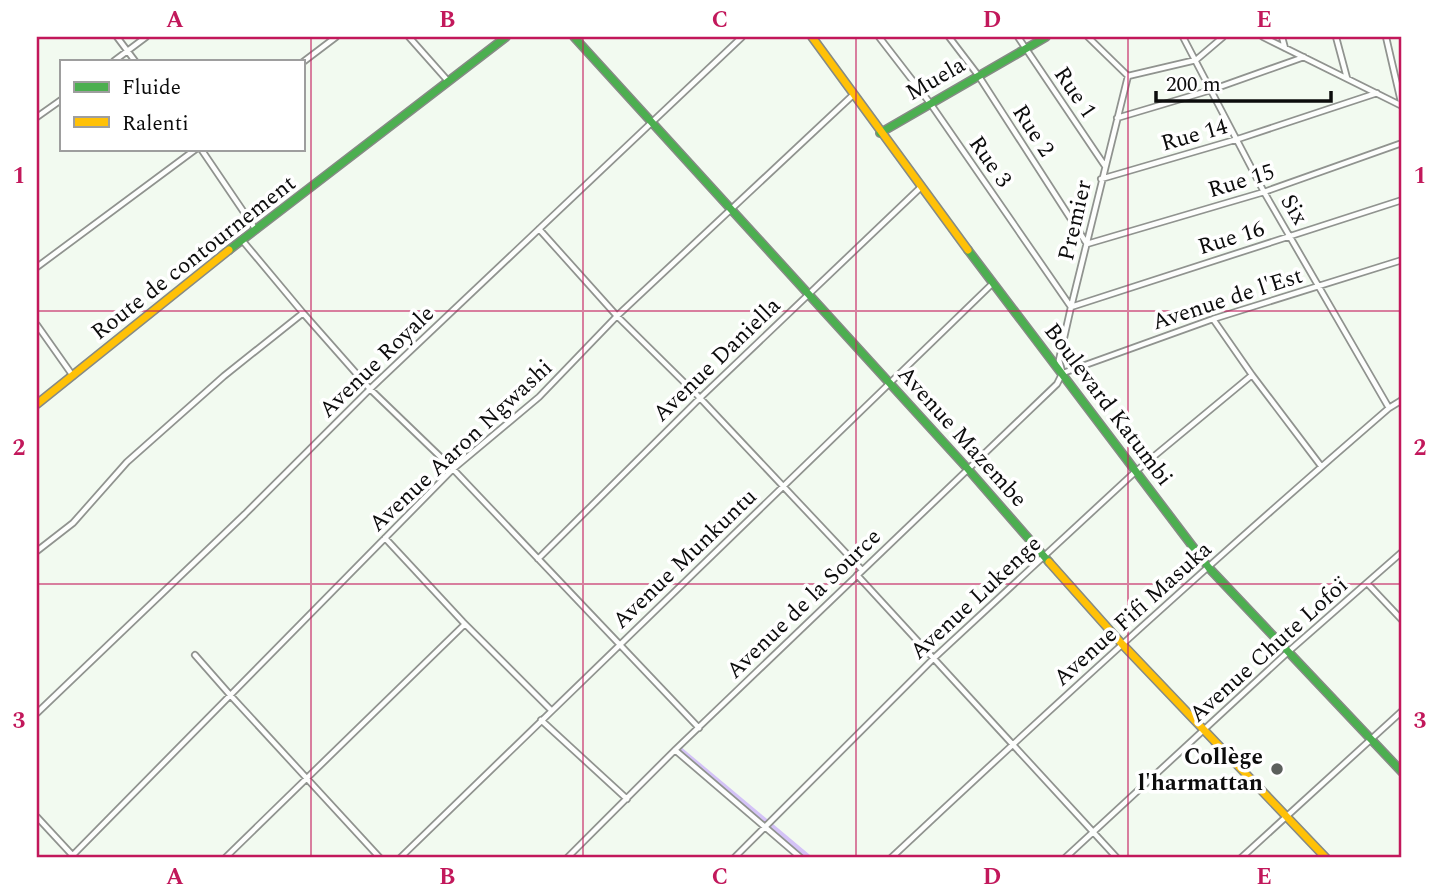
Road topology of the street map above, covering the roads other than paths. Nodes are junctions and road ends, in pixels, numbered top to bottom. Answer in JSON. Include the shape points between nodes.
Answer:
{"nodes":[{"id":1,"x":117,"y":37,"type":"edge"},
{"id":2,"x":146,"y":37,"type":"edge"},
{"id":3,"x":336,"y":37,"type":"edge"},
{"id":4,"x":409,"y":37,"type":"edge"},
{"id":5,"x":506,"y":37,"type":"edge"},
{"id":6,"x":574,"y":37,"type":"edge"},
{"id":7,"x":742,"y":37,"type":"edge"},
{"id":8,"x":812,"y":37,"type":"edge"},
{"id":9,"x":879,"y":37,"type":"edge"},
{"id":10,"x":949,"y":37,"type":"edge"},
{"id":11,"x":1018,"y":37,"type":"edge"},
{"id":12,"x":1046,"y":37,"type":"edge"},
{"id":13,"x":1088,"y":37,"type":"edge"},
{"id":14,"x":1183,"y":37,"type":"edge"},
{"id":15,"x":1223,"y":37,"type":"edge"},
{"id":16,"x":1263,"y":37,"type":"edge"},
{"id":17,"x":1282,"y":37,"type":"edge"},
{"id":18,"x":1336,"y":37,"type":"edge"},
{"id":19,"x":1386,"y":37,"type":"edge"},
{"id":20,"x":1285,"y":48,"type":"junction"},
{"id":21,"x":1026,"y":49,"type":"junction"},
{"id":22,"x":127,"y":51,"type":"junction"},
{"id":23,"x":1304,"y":57,"type":"junction"},
{"id":24,"x":115,"y":60,"type":"edge"},
{"id":25,"x":134,"y":60,"type":"edge"},
{"id":26,"x":1196,"y":60,"type":"junction"},
{"id":27,"x":304,"y":61,"type":"edge"},
{"id":28,"x":978,"y":75,"type":"junction"},
{"id":29,"x":1128,"y":76,"type":"junction"},
{"id":30,"x":1347,"y":78,"type":"junction"},
{"id":31,"x":448,"y":81,"type":"junction"},
{"id":32,"x":1211,"y":90,"type":"junction"},
{"id":33,"x":1377,"y":93,"type":"junction"},
{"id":34,"x":853,"y":95,"type":"junction"},
{"id":35,"x":60,"y":101,"type":"edge"},
{"id":36,"x":930,"y":103,"type":"junction"},
{"id":37,"x":1402,"y":106,"type":"edge"},
{"id":38,"x":37,"y":117,"type":"edge"},
{"id":39,"x":1117,"y":118,"type":"junction"},
{"id":40,"x":651,"y":122,"type":"junction"},
{"id":41,"x":880,"y":133,"type":"junction"},
{"id":42,"x":1238,"y":139,"type":"junction"},
{"id":43,"x":1402,"y":143,"type":"edge"},
{"id":44,"x":197,"y":150,"type":"edge"},
{"id":45,"x":199,"y":150,"type":"edge"},
{"id":46,"x":1105,"y":166,"type":"junction"},
{"id":47,"x":1101,"y":179,"type":"junction"},
{"id":48,"x":920,"y":187,"type":"junction"},
{"id":49,"x":1264,"y":192,"type":"junction"},
{"id":50,"x":1402,"y":200,"type":"edge"},
{"id":51,"x":730,"y":209,"type":"junction"},
{"id":52,"x":539,"y":229,"type":"junction"},
{"id":53,"x":256,"y":230,"type":"junction"},
{"id":54,"x":1292,"y":237,"type":"junction"},
{"id":55,"x":243,"y":240,"type":"junction"},
{"id":56,"x":1087,"y":244,"type":"junction"},
{"id":57,"x":1402,"y":260,"type":"edge"},
{"id":58,"x":37,"y":267,"type":"edge"},
{"id":59,"x":993,"y":283,"type":"junction"},
{"id":60,"x":1320,"y":287,"type":"junction"},
{"id":61,"x":808,"y":296,"type":"junction"},
{"id":62,"x":1071,"y":307,"type":"junction"},
{"id":63,"x":303,"y":313,"type":"junction"},
{"id":64,"x":617,"y":316,"type":"junction"},
{"id":65,"x":1213,"y":319,"type":"junction"},
{"id":66,"x":37,"y":325,"type":"edge"},
{"id":67,"x":1062,"y":373,"type":"junction"},
{"id":68,"x":1252,"y":375,"type":"junction"},
{"id":69,"x":74,"y":376,"type":"junction"},
{"id":70,"x":889,"y":383,"type":"junction"},
{"id":71,"x":370,"y":390,"type":"junction"},
{"id":72,"x":700,"y":398,"type":"junction"},
{"id":73,"x":1402,"y":400,"type":"edge"},
{"id":74,"x":37,"y":404,"type":"edge"},
{"id":75,"x":1389,"y":408,"type":"junction"},
{"id":76,"x":1321,"y":466,"type":"junction"},
{"id":77,"x":967,"y":468,"type":"junction"},
{"id":78,"x":453,"y":469,"type":"junction"},
{"id":79,"x":1135,"y":472,"type":"junction"},
{"id":80,"x":782,"y":487,"type":"junction"},
{"id":81,"x":385,"y":538,"type":"junction"},
{"id":82,"x":37,"y":551,"type":"edge"},
{"id":83,"x":1402,"y":552,"type":"edge"},
{"id":84,"x":1045,"y":557,"type":"junction"},
{"id":85,"x":538,"y":559,"type":"junction"},
{"id":86,"x":1209,"y":568,"type":"junction"},
{"id":87,"x":862,"y":570,"type":"junction"},
{"id":88,"x":857,"y":575,"type":"junction"},
{"id":89,"x":1367,"y":583,"type":"junction"},
{"id":90,"x":1402,"y":620,"type":"edge"},
{"id":91,"x":465,"y":624,"type":"junction"},
{"id":92,"x":1122,"y":644,"type":"junction"},
{"id":93,"x":620,"y":645,"type":"junction"},
{"id":94,"x":1288,"y":652,"type":"junction"},
{"id":95,"x":195,"y":655,"type":"dead end"},
{"id":96,"x":934,"y":658,"type":"junction"},
{"id":97,"x":231,"y":696,"type":"junction"},
{"id":98,"x":551,"y":710,"type":"junction"},
{"id":99,"x":1402,"y":711,"type":"edge"},
{"id":100,"x":37,"y":713,"type":"edge"},
{"id":101,"x":541,"y":720,"type":"junction"},
{"id":102,"x":699,"y":728,"type":"junction"},
{"id":103,"x":1205,"y":731,"type":"junction"},
{"id":104,"x":1372,"y":739,"type":"junction"},
{"id":105,"x":1012,"y":744,"type":"junction"},
{"id":106,"x":675,"y":750,"type":"junction"},
{"id":107,"x":1402,"y":772,"type":"edge"},
{"id":108,"x":308,"y":780,"type":"junction"},
{"id":109,"x":627,"y":799,"type":"junction"},
{"id":110,"x":1287,"y":816,"type":"junction"},
{"id":111,"x":37,"y":817,"type":"edge"},
{"id":112,"x":764,"y":827,"type":"junction"},
{"id":113,"x":1093,"y":834,"type":"junction"},
{"id":114,"x":72,"y":857,"type":"edge"},
{"id":115,"x":225,"y":858,"type":"edge"},
{"id":116,"x":380,"y":858,"type":"edge"},
{"id":117,"x":400,"y":858,"type":"edge"},
{"id":118,"x":567,"y":858,"type":"edge"},
{"id":119,"x":734,"y":858,"type":"edge"},
{"id":120,"x":801,"y":858,"type":"edge"},
{"id":121,"x":891,"y":858,"type":"edge"},
{"id":122,"x":1065,"y":858,"type":"edge"},
{"id":123,"x":1117,"y":858,"type":"edge"},
{"id":124,"x":1241,"y":858,"type":"edge"},
{"id":125,"x":1326,"y":858,"type":"edge"}],
"edges":[{"from":1,"to":22,"type":"street"},
{"from":2,"to":22,"type":"street"},
{"from":3,"to":27,"type":"street"},
{"from":4,"to":31,"type":"street"},
{"from":5,"to":31,"type":"street","name":"Route de contournement"},
{"from":6,"to":40,"type":"street","name":"Avenue Mazembe"},
{"from":7,"to":40,"type":"street","name":"Avenue Royale"},
{"from":8,"to":34,"type":"street","name":"Boulevard Katumbi"},
{"from":9,"to":36,"type":"street","name":"Rue 3"},
{"from":10,"to":28,"type":"street","name":"Rue 2"},
{"from":11,"to":21,"type":"street","name":"Rue 1"},
{"from":12,"to":21,"type":"street","name":"Muela"},
{"from":13,"to":29,"type":"street"},
{"from":14,"to":26,"type":"street","name":"Six"},
{"from":15,"to":26,"type":"street"},
{"from":16,"to":20,"type":"street"},
{"from":17,"to":20,"type":"street"},
{"from":18,"to":30,"type":"street"},
{"from":19,"to":37,"type":"street"},
{"from":20,"to":23,"type":"street"},
{"from":21,"to":28,"type":"street","name":"Muela"},
{"from":21,"to":46,"type":"street","name":"Rue 1"},
{"from":22,"to":24,"type":"street"},
{"from":22,"to":25,"type":"street"},
{"from":23,"to":30,"type":"street"},
{"from":23,"to":32,"type":"street"},
{"from":26,"to":29,"type":"street"},
{"from":26,"to":32,"type":"street","name":"Six"},
{"from":28,"to":36,"type":"street","name":"Muela"},
{"from":28,"to":56,"type":"street","name":"Rue 2"},
{"from":29,"to":39,"type":"street","name":"Premier"},
{"from":30,"to":33,"type":"street"},
{"from":31,"to":53,"type":"street","name":"Route de contournement"},
{"from":32,"to":39,"type":"street"},
{"from":32,"to":42,"type":"street","name":"Six"},
{"from":33,"to":37,"type":"street"},
{"from":33,"to":42,"type":"street","name":"Rue 14"},
{"from":34,"to":41,"type":"street","name":"Boulevard Katumbi"},
{"from":34,"to":51,"type":"street","name":"Avenue Aaron Ngwashi"},
{"from":35,"to":38,"type":"street"},
{"from":36,"to":41,"type":"street","name":"Muela"},
{"from":36,"to":62,"type":"street","name":"Rue 3"},
{"from":39,"to":46,"type":"street","name":"Premier"},
{"from":40,"to":51,"type":"street","name":"Avenue Mazembe"},
{"from":40,"to":52,"type":"street","name":"Avenue Royale"},
{"from":41,"to":48,"type":"street","name":"Boulevard Katumbi"},
{"from":42,"to":47,"type":"street","name":"Rue 14"},
{"from":42,"to":49,"type":"street","name":"Six"},
{"from":43,"to":49,"type":"street","name":"Rue 15"},
{"from":44,"to":58,"type":"street"},
{"from":45,"to":53,"type":"street"},
{"from":46,"to":47,"type":"street","name":"Premier"},
{"from":47,"to":56,"type":"street","name":"Premier"},
{"from":48,"to":59,"type":"street","name":"Boulevard Katumbi"},
{"from":48,"to":61,"type":"street","name":"Avenue Daniella"},
{"from":49,"to":54,"type":"street","name":"Six"},
{"from":49,"to":56,"type":"street","name":"Rue 15"},
{"from":50,"to":54,"type":"street","name":"Rue 16"},
{"from":51,"to":61,"type":"street","name":"Avenue Mazembe"},
{"from":51,"to":64,"type":"street","name":"Avenue Aaron Ngwashi"},
{"from":52,"to":64,"type":"street"},
{"from":52,"to":71,"type":"street","name":"Avenue Royale"},
{"from":53,"to":55,"type":"street","name":"Route de contournement"},
{"from":54,"to":60,"type":"street","name":"Six"},
{"from":54,"to":62,"type":"street","name":"Rue 16"},
{"from":55,"to":63,"type":"street"},
{"from":55,"to":69,"type":"street","name":"Route de contournement"},
{"from":56,"to":62,"type":"street","name":"Premier"},
{"from":57,"to":60,"type":"street","name":"Avenue de l'Est"},
{"from":59,"to":67,"type":"street","name":"Boulevard Katumbi"},
{"from":59,"to":70,"type":"street","name":"Avenue Munkuntu"},
{"from":60,"to":65,"type":"street","name":"Avenue de l'Est"},
{"from":60,"to":75,"type":"street","name":"Six"},
{"from":61,"to":70,"type":"street","name":"Avenue Mazembe"},
{"from":61,"to":72,"type":"street","name":"Avenue Daniella"},
{"from":62,"to":67,"type":"street","name":"Premier","via":[[1059,360]]},
{"from":63,"to":71,"type":"street"},
{"from":63,"to":82,"type":"street","via":[[224,376],[127,463],[73,523]]},
{"from":64,"to":72,"type":"street"},
{"from":64,"to":78,"type":"street","name":"Avenue Aaron Ngwashi","via":[[539,397]]},
{"from":65,"to":67,"type":"street","name":"Avenue de l'Est"},
{"from":65,"to":68,"type":"street"},
{"from":66,"to":69,"type":"street"},
{"from":67,"to":77,"type":"street","name":"Avenue de la Source","via":[[1057,384]]},
{"from":67,"to":79,"type":"street","name":"Boulevard Katumbi"},
{"from":68,"to":76,"type":"street"},
{"from":68,"to":79,"type":"street","name":"Avenue Lukenge"},
{"from":69,"to":74,"type":"street","name":"Route de contournement"},
{"from":70,"to":77,"type":"street","name":"Avenue Mazembe"},
{"from":70,"to":80,"type":"street","name":"Avenue Munkuntu"},
{"from":71,"to":78,"type":"street"},
{"from":71,"to":100,"type":"street","name":"Avenue Royale"},
{"from":72,"to":80,"type":"street"},
{"from":72,"to":85,"type":"street","name":"Avenue Daniella"},
{"from":73,"to":75,"type":"street","name":"Avenue Fifi Masuka"},
{"from":75,"to":76,"type":"street","name":"Avenue Fifi Masuka"},
{"from":76,"to":86,"type":"street","name":"Avenue Fifi Masuka"},
{"from":77,"to":84,"type":"street","name":"Avenue Mazembe"},
{"from":77,"to":87,"type":"street","name":"Avenue de la Source"},
{"from":78,"to":81,"type":"street","name":"Avenue Aaron Ngwashi"},
{"from":78,"to":85,"type":"street"},
{"from":79,"to":84,"type":"street","name":"Avenue Lukenge"},
{"from":79,"to":86,"type":"street","name":"Boulevard Katumbi"},
{"from":80,"to":87,"type":"street"},
{"from":80,"to":93,"type":"street","name":"Avenue Munkuntu"},
{"from":81,"to":91,"type":"street"},
{"from":81,"to":97,"type":"street","name":"Avenue Aaron Ngwashi"},
{"from":83,"to":89,"type":"street","name":"Avenue Chute Lofoï"},
{"from":84,"to":92,"type":"street","name":"Avenue Mazembe"},
{"from":84,"to":96,"type":"street","name":"Avenue Lukenge"},
{"from":85,"to":93,"type":"street"},
{"from":86,"to":92,"type":"street","name":"Avenue Fifi Masuka"},
{"from":86,"to":94,"type":"street","name":"Boulevard Katumbi"},
{"from":87,"to":88,"type":"street","name":"Avenue de la Source"},
{"from":88,"to":96,"type":"street"},
{"from":88,"to":102,"type":"street","name":"Avenue de la Source"},
{"from":89,"to":90,"type":"street"},
{"from":89,"to":94,"type":"street","name":"Avenue Chute Lofoï"},
{"from":91,"to":98,"type":"street"},
{"from":91,"to":108,"type":"street"},
{"from":92,"to":103,"type":"street","name":"Avenue Mazembe"},
{"from":92,"to":105,"type":"street","name":"Avenue Fifi Masuka"},
{"from":93,"to":98,"type":"street","name":"Avenue Munkuntu"},
{"from":93,"to":102,"type":"street"},
{"from":94,"to":103,"type":"street","name":"Avenue Chute Lofoï"},
{"from":94,"to":104,"type":"street","name":"Boulevard Katumbi"},
{"from":95,"to":97,"type":"street"},
{"from":96,"to":105,"type":"street"},
{"from":96,"to":112,"type":"street","name":"Avenue Lukenge"},
{"from":97,"to":108,"type":"street"},
{"from":97,"to":114,"type":"street","name":"Avenue Aaron Ngwashi"},
{"from":98,"to":101,"type":"street","name":"Avenue Munkuntu"},
{"from":99,"to":104,"type":"street"},
{"from":101,"to":109,"type":"street"},
{"from":101,"to":117,"type":"street","name":"Avenue Munkuntu"},
{"from":102,"to":106,"type":"street","name":"Avenue de la Source"},
{"from":103,"to":110,"type":"street","name":"Avenue Mazembe"},
{"from":103,"to":113,"type":"street","name":"Avenue Chute Lofoï"},
{"from":104,"to":107,"type":"street","name":"Boulevard Katumbi"},
{"from":104,"to":110,"type":"street"},
{"from":105,"to":113,"type":"street"},
{"from":105,"to":121,"type":"street","name":"Avenue Fifi Masuka"},
{"from":106,"to":109,"type":"street","name":"Avenue de la Source"},
{"from":106,"to":112,"type":"street"},
{"from":108,"to":115,"type":"street"},
{"from":108,"to":116,"type":"street"},
{"from":109,"to":118,"type":"street","name":"Avenue de la Source"},
{"from":110,"to":124,"type":"street"},
{"from":110,"to":125,"type":"street","name":"Avenue Mazembe"},
{"from":111,"to":114,"type":"street"},
{"from":112,"to":119,"type":"street","name":"Avenue Lukenge"},
{"from":112,"to":120,"type":"street"},
{"from":113,"to":122,"type":"street","name":"Avenue Chute Lofoï"},
{"from":113,"to":123,"type":"street"}]}
